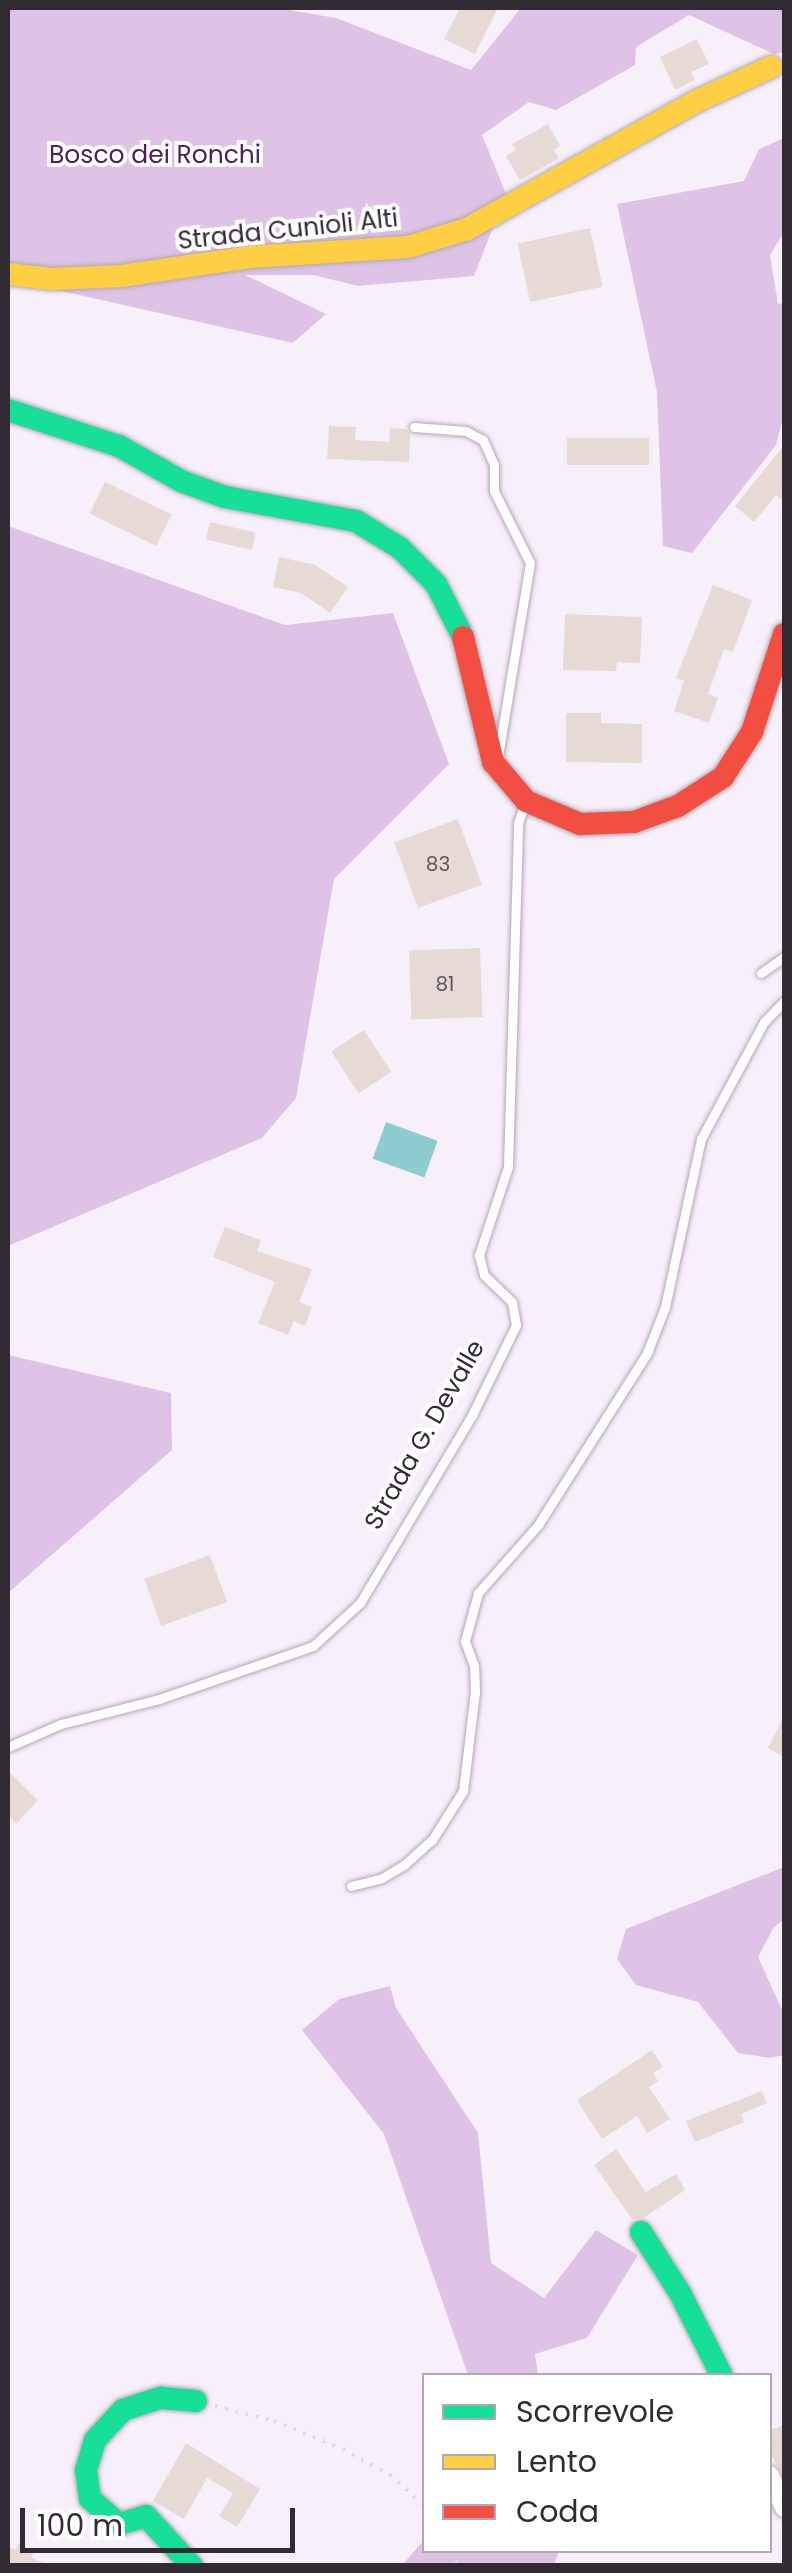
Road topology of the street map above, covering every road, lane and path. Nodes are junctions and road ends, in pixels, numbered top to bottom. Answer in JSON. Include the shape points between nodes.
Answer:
{"nodes":[{"id":1,"x":771,"y":67,"type":"dead end"},
{"id":2,"x":8,"y":274,"type":"edge"},
{"id":3,"x":8,"y":410,"type":"edge"},
{"id":4,"x":414,"y":427,"type":"dead end"},
{"id":5,"x":784,"y":634,"type":"edge"},
{"id":6,"x":492,"y":762,"type":"junction"},
{"id":7,"x":526,"y":801,"type":"junction"},
{"id":8,"x":784,"y":956,"type":"edge"},
{"id":9,"x":760,"y":973,"type":"dead end"},
{"id":10,"x":784,"y":1001,"type":"edge"},
{"id":11,"x":8,"y":1747,"type":"edge"},
{"id":12,"x":352,"y":1886,"type":"dead end"},
{"id":13,"x":640,"y":2232,"type":"dead end"},
{"id":14,"x":720,"y":2373,"type":"edge"},
{"id":15,"x":196,"y":2400,"type":"joint"},
{"id":16,"x":772,"y":2480,"type":"edge"},
{"id":17,"x":422,"y":2504,"type":"edge"},
{"id":18,"x":784,"y":2508,"type":"edge"},
{"id":19,"x":192,"y":2566,"type":"edge"}],
"edges":[{"from":1,"to":2,"type":"street","name":"Strada Cunioli Alti","via":[[467,229],[408,246],[250,257],[122,276]]},
{"from":3,"to":6,"type":"street","via":[[119,446],[226,498],[356,521],[400,548],[436,584],[461,628]]},
{"from":4,"to":6,"type":"lane","via":[[483,440],[494,465],[494,490],[530,563],[502,752]]},
{"from":5,"to":7,"type":"street","via":[[752,732],[723,777],[634,822],[580,824]]},
{"from":6,"to":7,"type":"street"},
{"from":7,"to":11,"type":"lane","name":"Strada G. Devalle","via":[[518,823],[508,1167],[479,1255],[484,1274],[512,1302],[516,1325],[472,1415],[360,1603],[313,1646],[160,1699],[61,1724]]},
{"from":8,"to":9,"type":"lane"},
{"from":10,"to":12,"type":"lane","via":[[764,1022],[701,1139],[665,1306],[647,1353],[538,1525],[478,1593],[465,1640],[475,1692],[463,1791],[432,1840],[405,1864]]},
{"from":13,"to":14,"type":"street"},
{"from":15,"to":17,"type":"path","via":[[343,2449],[390,2474]]},
{"from":15,"to":19,"type":"street","via":[[161,2398],[123,2410],[95,2440],[86,2470],[90,2499],[120,2524],[146,2516]]},
{"from":16,"to":18,"type":"street"}]}
